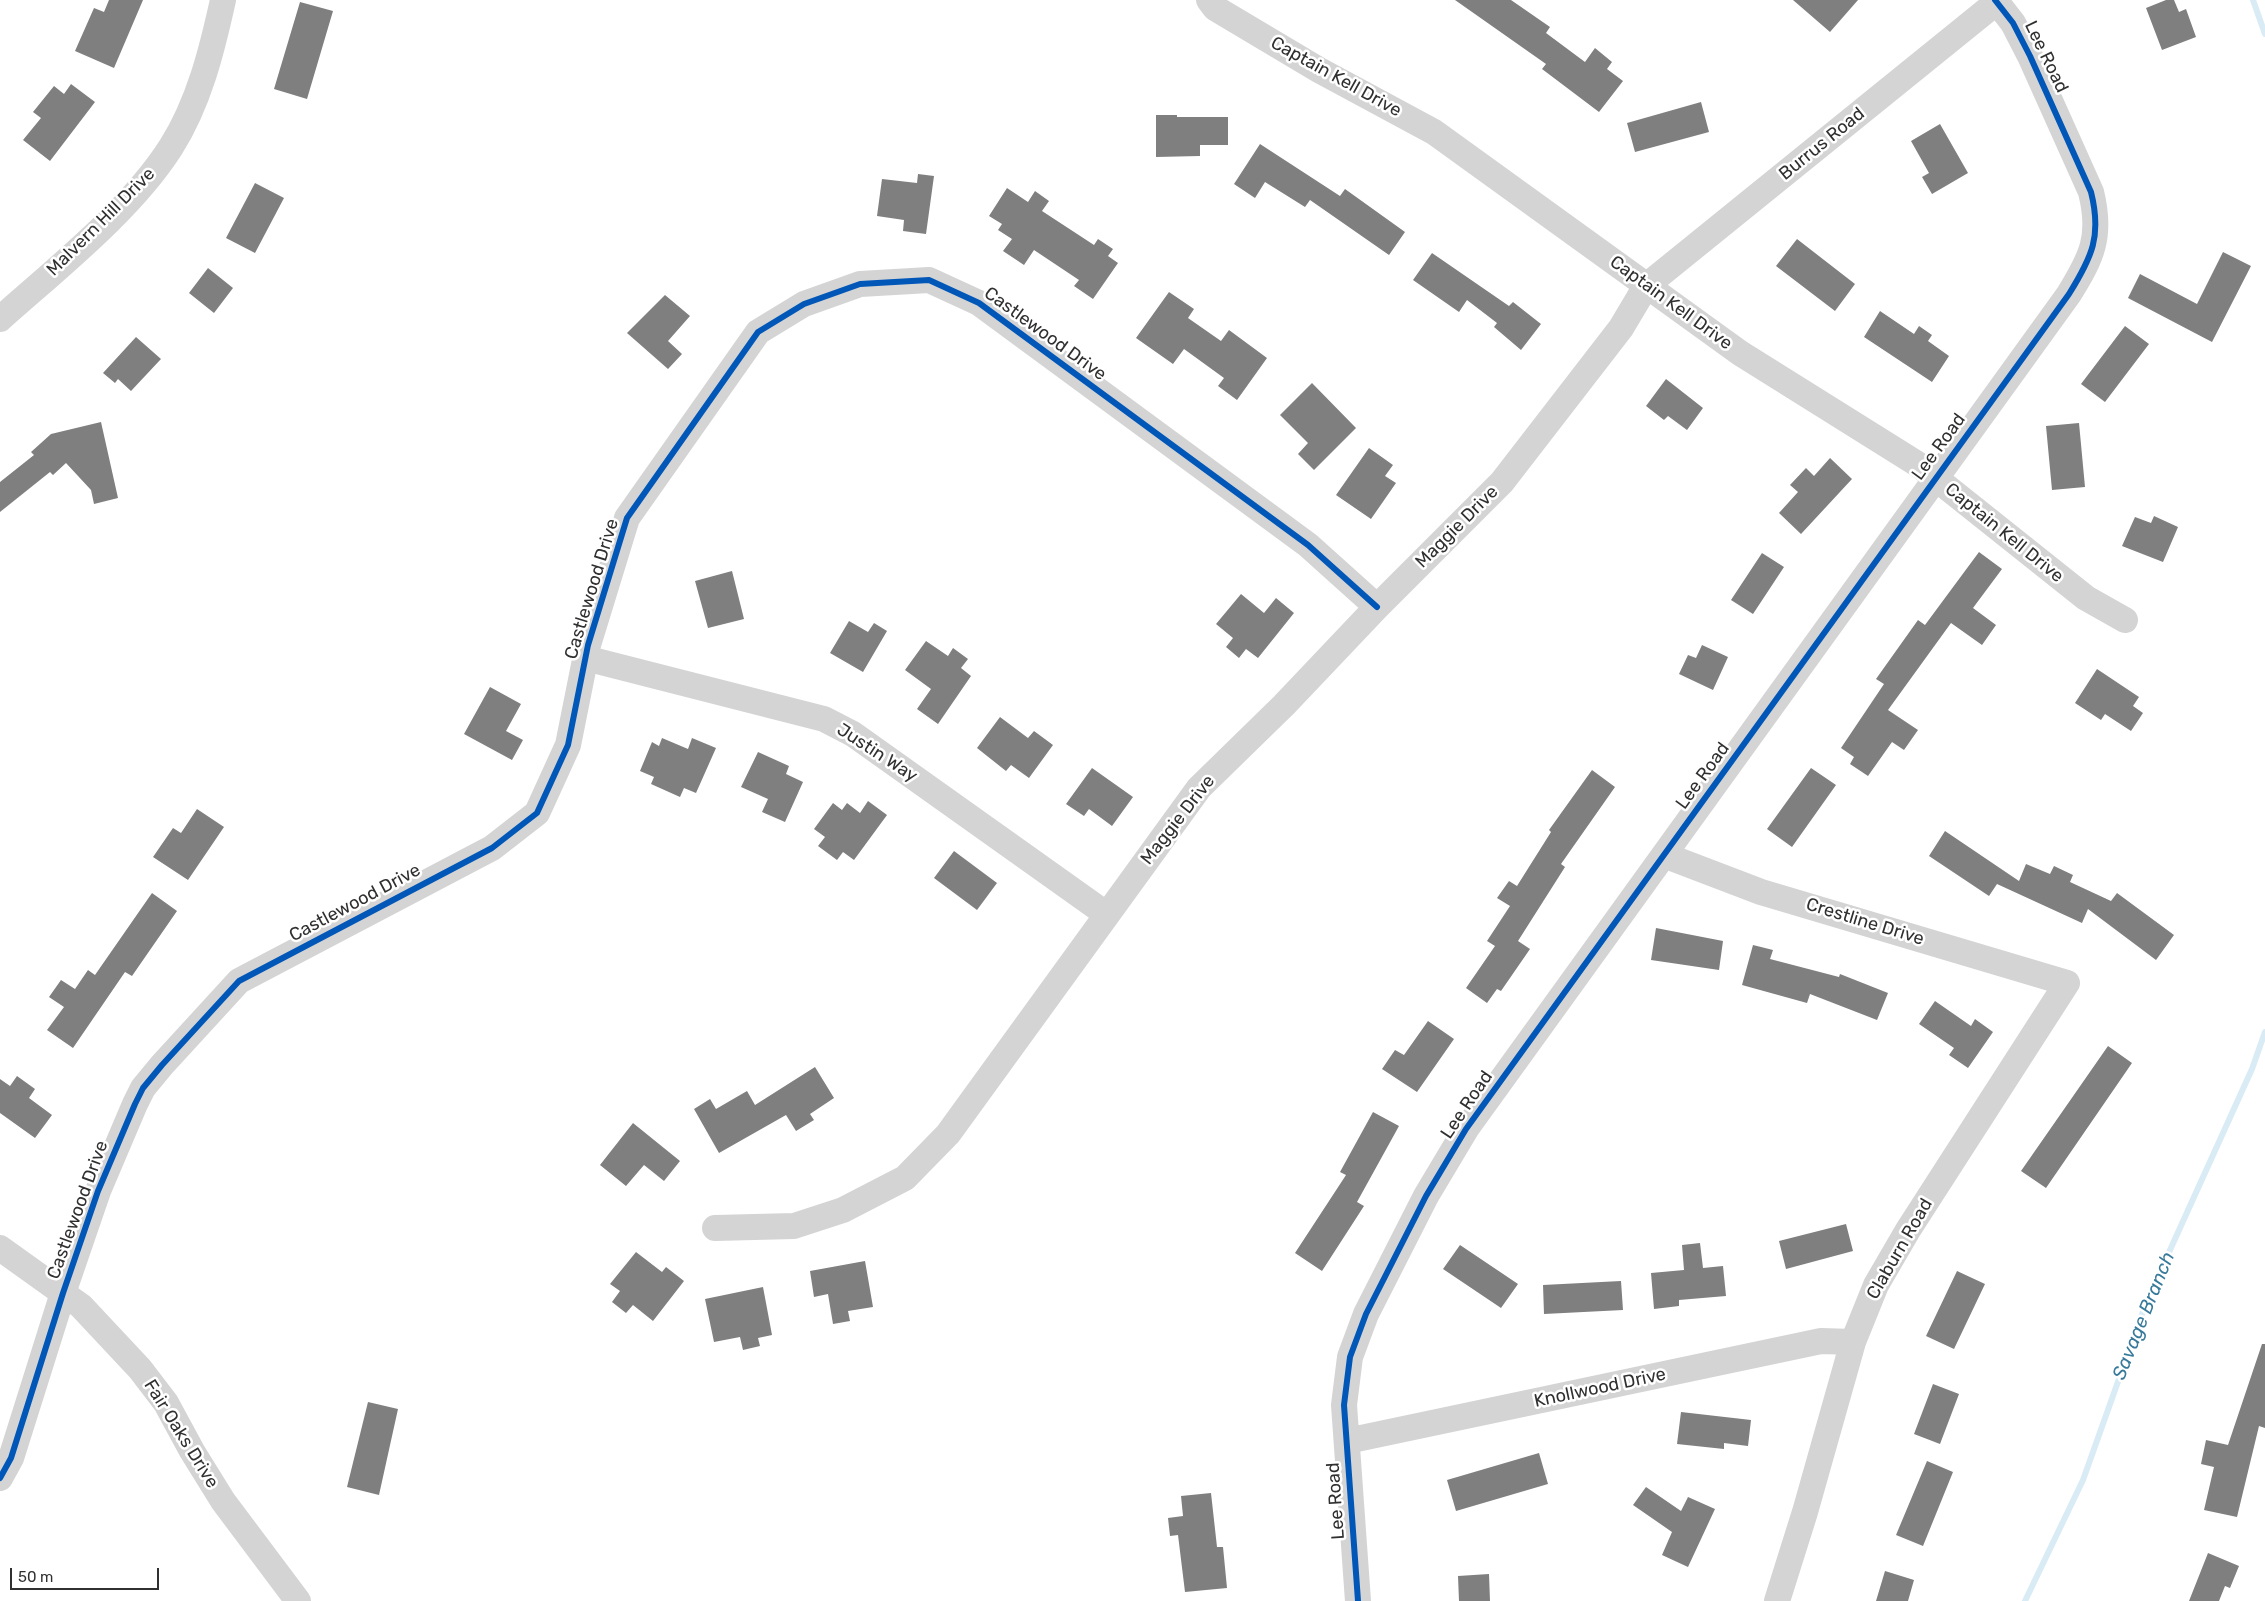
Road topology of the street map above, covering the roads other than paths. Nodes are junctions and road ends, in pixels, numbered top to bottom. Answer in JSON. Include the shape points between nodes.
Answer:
{"nodes":[{"id":1,"x":222,"y":0,"type":"edge"},
{"id":2,"x":1208,"y":0,"type":"edge"},
{"id":3,"x":1997,"y":1,"type":"edge"},
{"id":4,"x":1646,"y":286,"type":"junction"},
{"id":5,"x":0,"y":319,"type":"edge"},
{"id":6,"x":1936,"y":478,"type":"junction"},
{"id":7,"x":1377,"y":607,"type":"junction"},
{"id":8,"x":2124,"y":620,"type":"dead end"},
{"id":9,"x":585,"y":658,"type":"junction"},
{"id":10,"x":1664,"y":855,"type":"junction"},
{"id":11,"x":1106,"y":914,"type":"junction"},
{"id":12,"x":2067,"y":983,"type":"joint"},
{"id":13,"x":715,"y":1228,"type":"dead end"},
{"id":14,"x":0,"y":1248,"type":"edge"},
{"id":15,"x":63,"y":1293,"type":"junction"},
{"id":16,"x":1853,"y":1342,"type":"junction"},
{"id":17,"x":1347,"y":1441,"type":"junction"},
{"id":18,"x":0,"y":1478,"type":"edge"},
{"id":19,"x":298,"y":1601,"type":"edge"},
{"id":20,"x":1358,"y":1601,"type":"edge"},
{"id":21,"x":1778,"y":1601,"type":"edge"}],
"edges":[{"from":1,"to":5,"type":"street","name":"Malvern Hill Drive","via":[[204,73],[172,146],[146,181],[96,232]]},
{"from":2,"to":4,"type":"street","name":"Captain Kell Drive","via":[[1215,8],[1319,70],[1434,132]]},
{"from":3,"to":4,"type":"street","name":"Burrus Road"},
{"from":3,"to":6,"type":"street","name":"Lee Road","via":[[2030,56],[2091,192],[2096,215],[2093,246],[2087,264],[2069,294]]},
{"from":4,"to":6,"type":"street","name":"Captain Kell Drive","via":[[1740,353]]},
{"from":4,"to":7,"type":"street","name":"Maggie Drive","via":[[1622,328],[1502,482]]},
{"from":6,"to":8,"type":"street","name":"Captain Kell Drive","via":[[2086,598]]},
{"from":6,"to":10,"type":"street","name":"Lee Road"},
{"from":7,"to":9,"type":"street","name":"Castlewood Drive","via":[[1308,545],[979,303],[929,280],[860,284],[804,304],[758,332],[627,518]]},
{"from":7,"to":11,"type":"street","name":"Maggie Drive","via":[[1200,788]]},
{"from":9,"to":11,"type":"street","name":"Justin Way","via":[[824,720],[853,734]]},
{"from":9,"to":15,"type":"street","name":"Castlewood Drive","via":[[568,745],[536,813],[492,848],[239,981],[143,1088],[98,1191]]},
{"from":10,"to":12,"type":"street","name":"Crestline Drive","via":[[1762,892]]},
{"from":10,"to":17,"type":"street","name":"Lee Road","via":[[1466,1129],[1426,1196],[1366,1314],[1350,1357],[1344,1405]]},
{"from":11,"to":13,"type":"street","name":"Maggie Drive","via":[[948,1134],[905,1178],[843,1210],[794,1226]]},
{"from":12,"to":16,"type":"street","name":"Claburn Road","via":[[1908,1230],[1876,1285]]},
{"from":14,"to":15,"type":"street","name":"Fair Oaks Drive"},
{"from":15,"to":18,"type":"street","name":"Castlewood Drive","via":[[11,1458]]},
{"from":15,"to":19,"type":"street","name":"Fair Oaks Drive","via":[[81,1306],[140,1369],[166,1403],[223,1501]]},
{"from":16,"to":17,"type":"street","name":"Knollwood Drive","via":[[1821,1341]]},
{"from":16,"to":21,"type":"street","name":"Claburn Road"},
{"from":17,"to":20,"type":"street","name":"Lee Road"}]}
